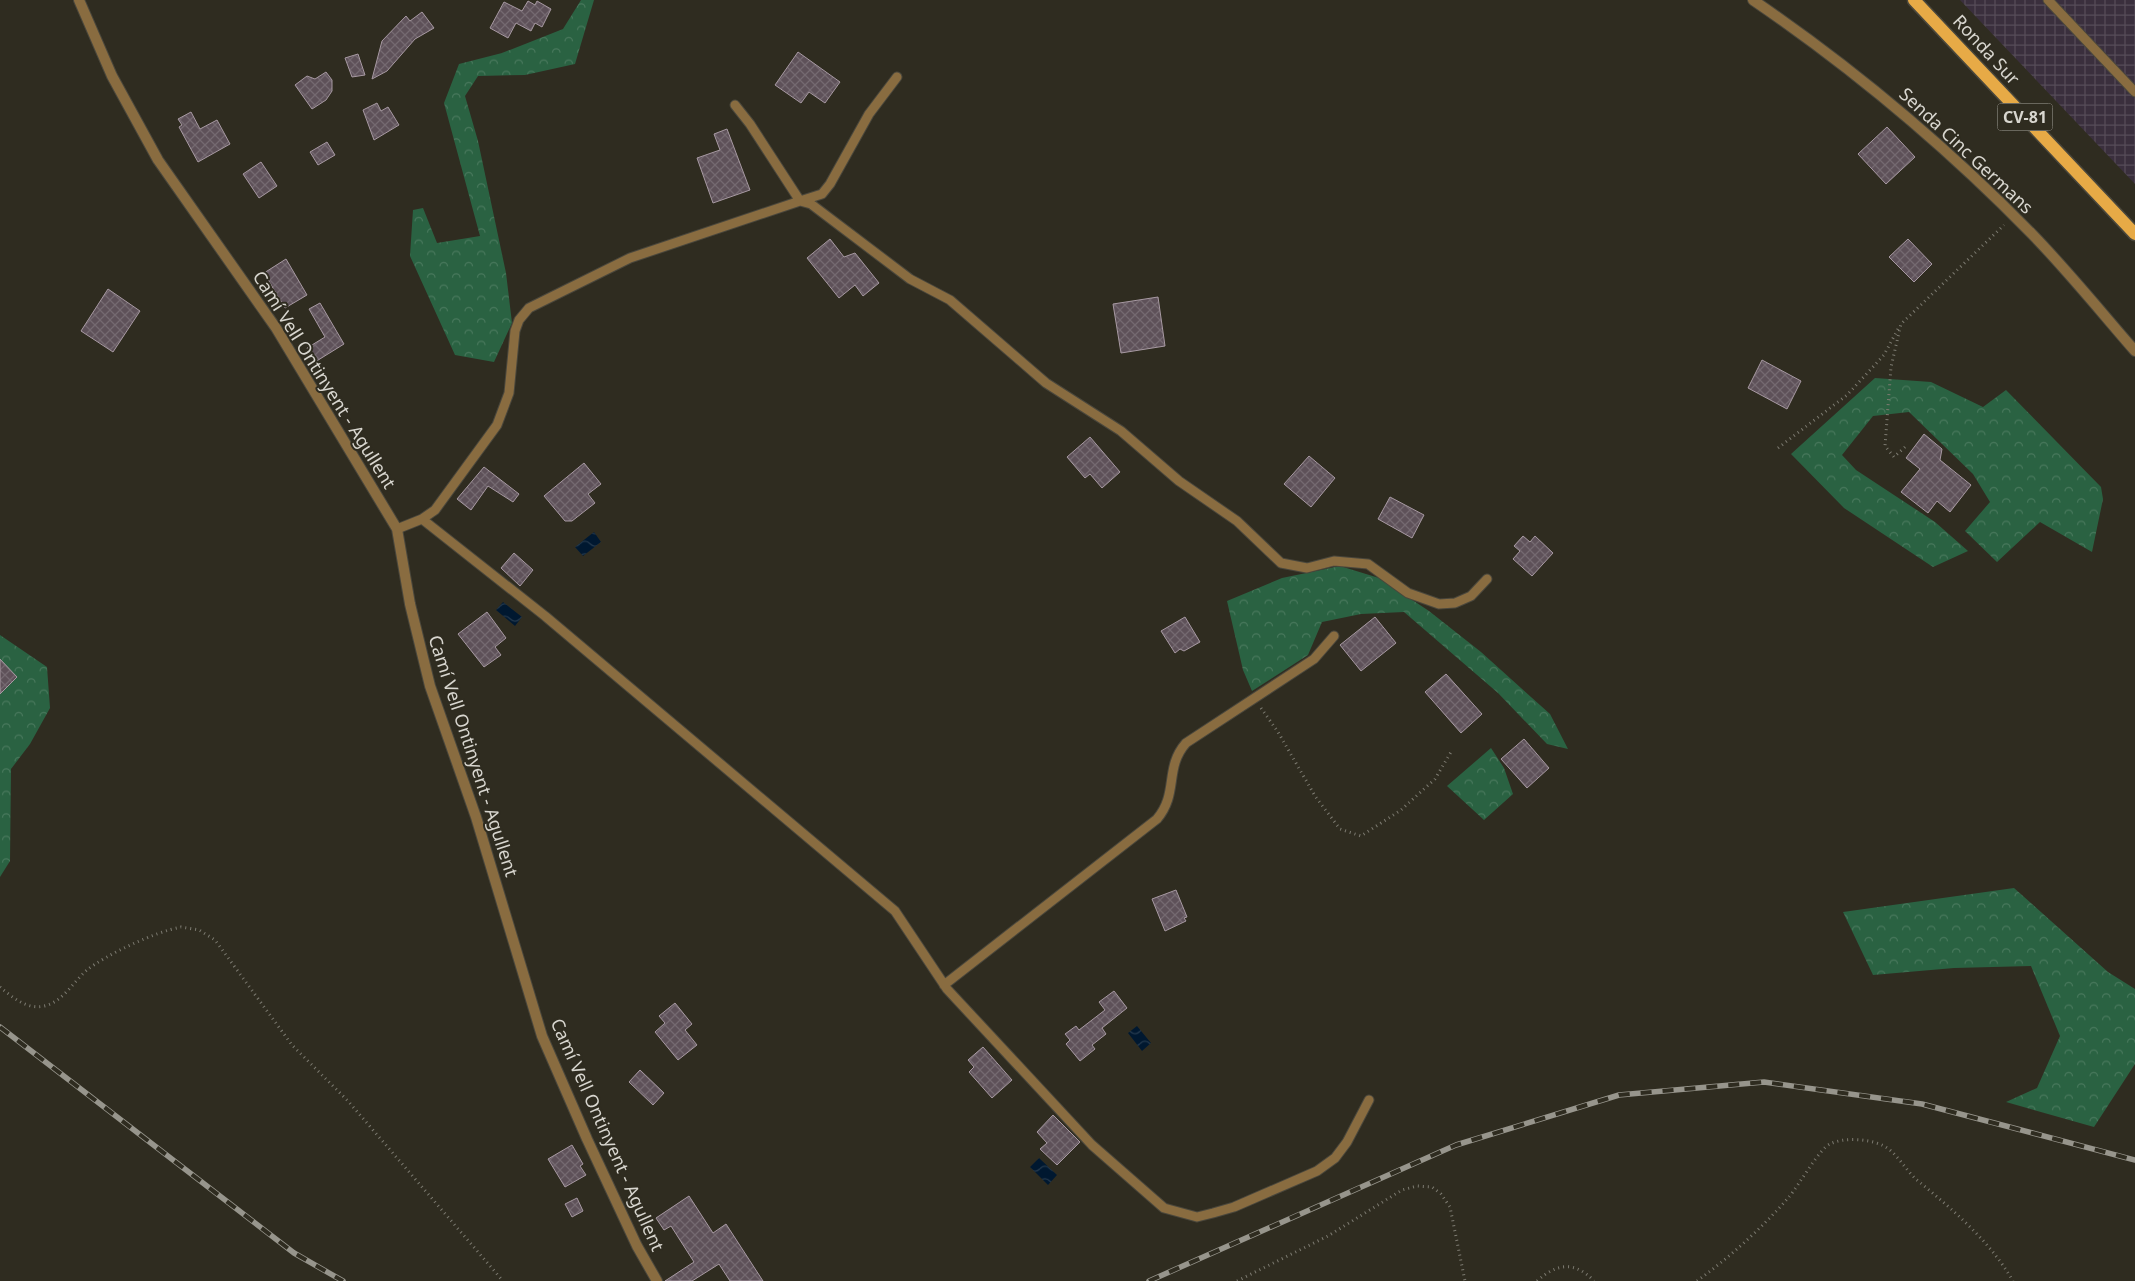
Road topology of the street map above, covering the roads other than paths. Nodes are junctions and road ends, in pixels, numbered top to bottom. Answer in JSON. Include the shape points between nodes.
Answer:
{"nodes":[{"id":1,"x":79,"y":0,"type":"edge"},
{"id":2,"x":1753,"y":0,"type":"edge"},
{"id":3,"x":1914,"y":0,"type":"edge"},
{"id":4,"x":2048,"y":0,"type":"edge"},
{"id":5,"x":897,"y":77,"type":"dead end"},
{"id":6,"x":2135,"y":92,"type":"edge"},
{"id":7,"x":734,"y":105,"type":"dead end"},
{"id":8,"x":800,"y":202,"type":"junction"},
{"id":9,"x":2135,"y":234,"type":"edge"},
{"id":10,"x":2135,"y":351,"type":"edge"},
{"id":11,"x":422,"y":519,"type":"junction"},
{"id":12,"x":396,"y":529,"type":"junction"},
{"id":13,"x":1486,"y":579,"type":"dead end"},
{"id":14,"x":1334,"y":636,"type":"dead end"},
{"id":15,"x":944,"y":985,"type":"junction"},
{"id":16,"x":1369,"y":1100,"type":"dead end"},
{"id":17,"x":657,"y":1281,"type":"edge"}],
"edges":[{"from":1,"to":12,"type":"street","name":"Camí Vell Ontinyent - Agullent","via":[[112,76],[158,160],[276,328]]},
{"from":2,"to":10,"type":"street","name":"Senda Cinc Germans","via":[[1850,69],[1966,169],[2033,235]]},
{"from":3,"to":9,"type":"main road","name":"Ronda Sur","number":"CV-81"},
{"from":4,"to":6,"type":"lane"},
{"from":5,"to":8,"type":"lane","via":[[870,114],[830,184],[822,194]]},
{"from":7,"to":8,"type":"lane","via":[[750,124]]},
{"from":8,"to":11,"type":"lane","via":[[630,258],[529,308],[515,331],[509,393],[497,425],[435,510]]},
{"from":8,"to":13,"type":"lane","via":[[812,204],[910,279],[950,300],[1046,383],[1121,431],[1179,481],[1237,521],[1281,563],[1307,568],[1334,560],[1368,564],[1408,593],[1439,604],[1455,603],[1470,596]]},
{"from":11,"to":12,"type":"lane"},
{"from":11,"to":15,"type":"lane","via":[[545,616],[896,911]]},
{"from":12,"to":17,"type":"street","name":"Camí Vell Ontinyent - Agullent","via":[[430,686],[476,817],[542,1036],[587,1139]]},
{"from":14,"to":15,"type":"lane","via":[[1314,659],[1186,743],[1177,753],[1170,797],[1166,809],[1157,819]]},
{"from":15,"to":16,"type":"lane","via":[[1092,1145],[1146,1195],[1164,1208],[1179,1213],[1197,1216],[1234,1208],[1317,1171],[1335,1158],[1347,1142]]}]}
